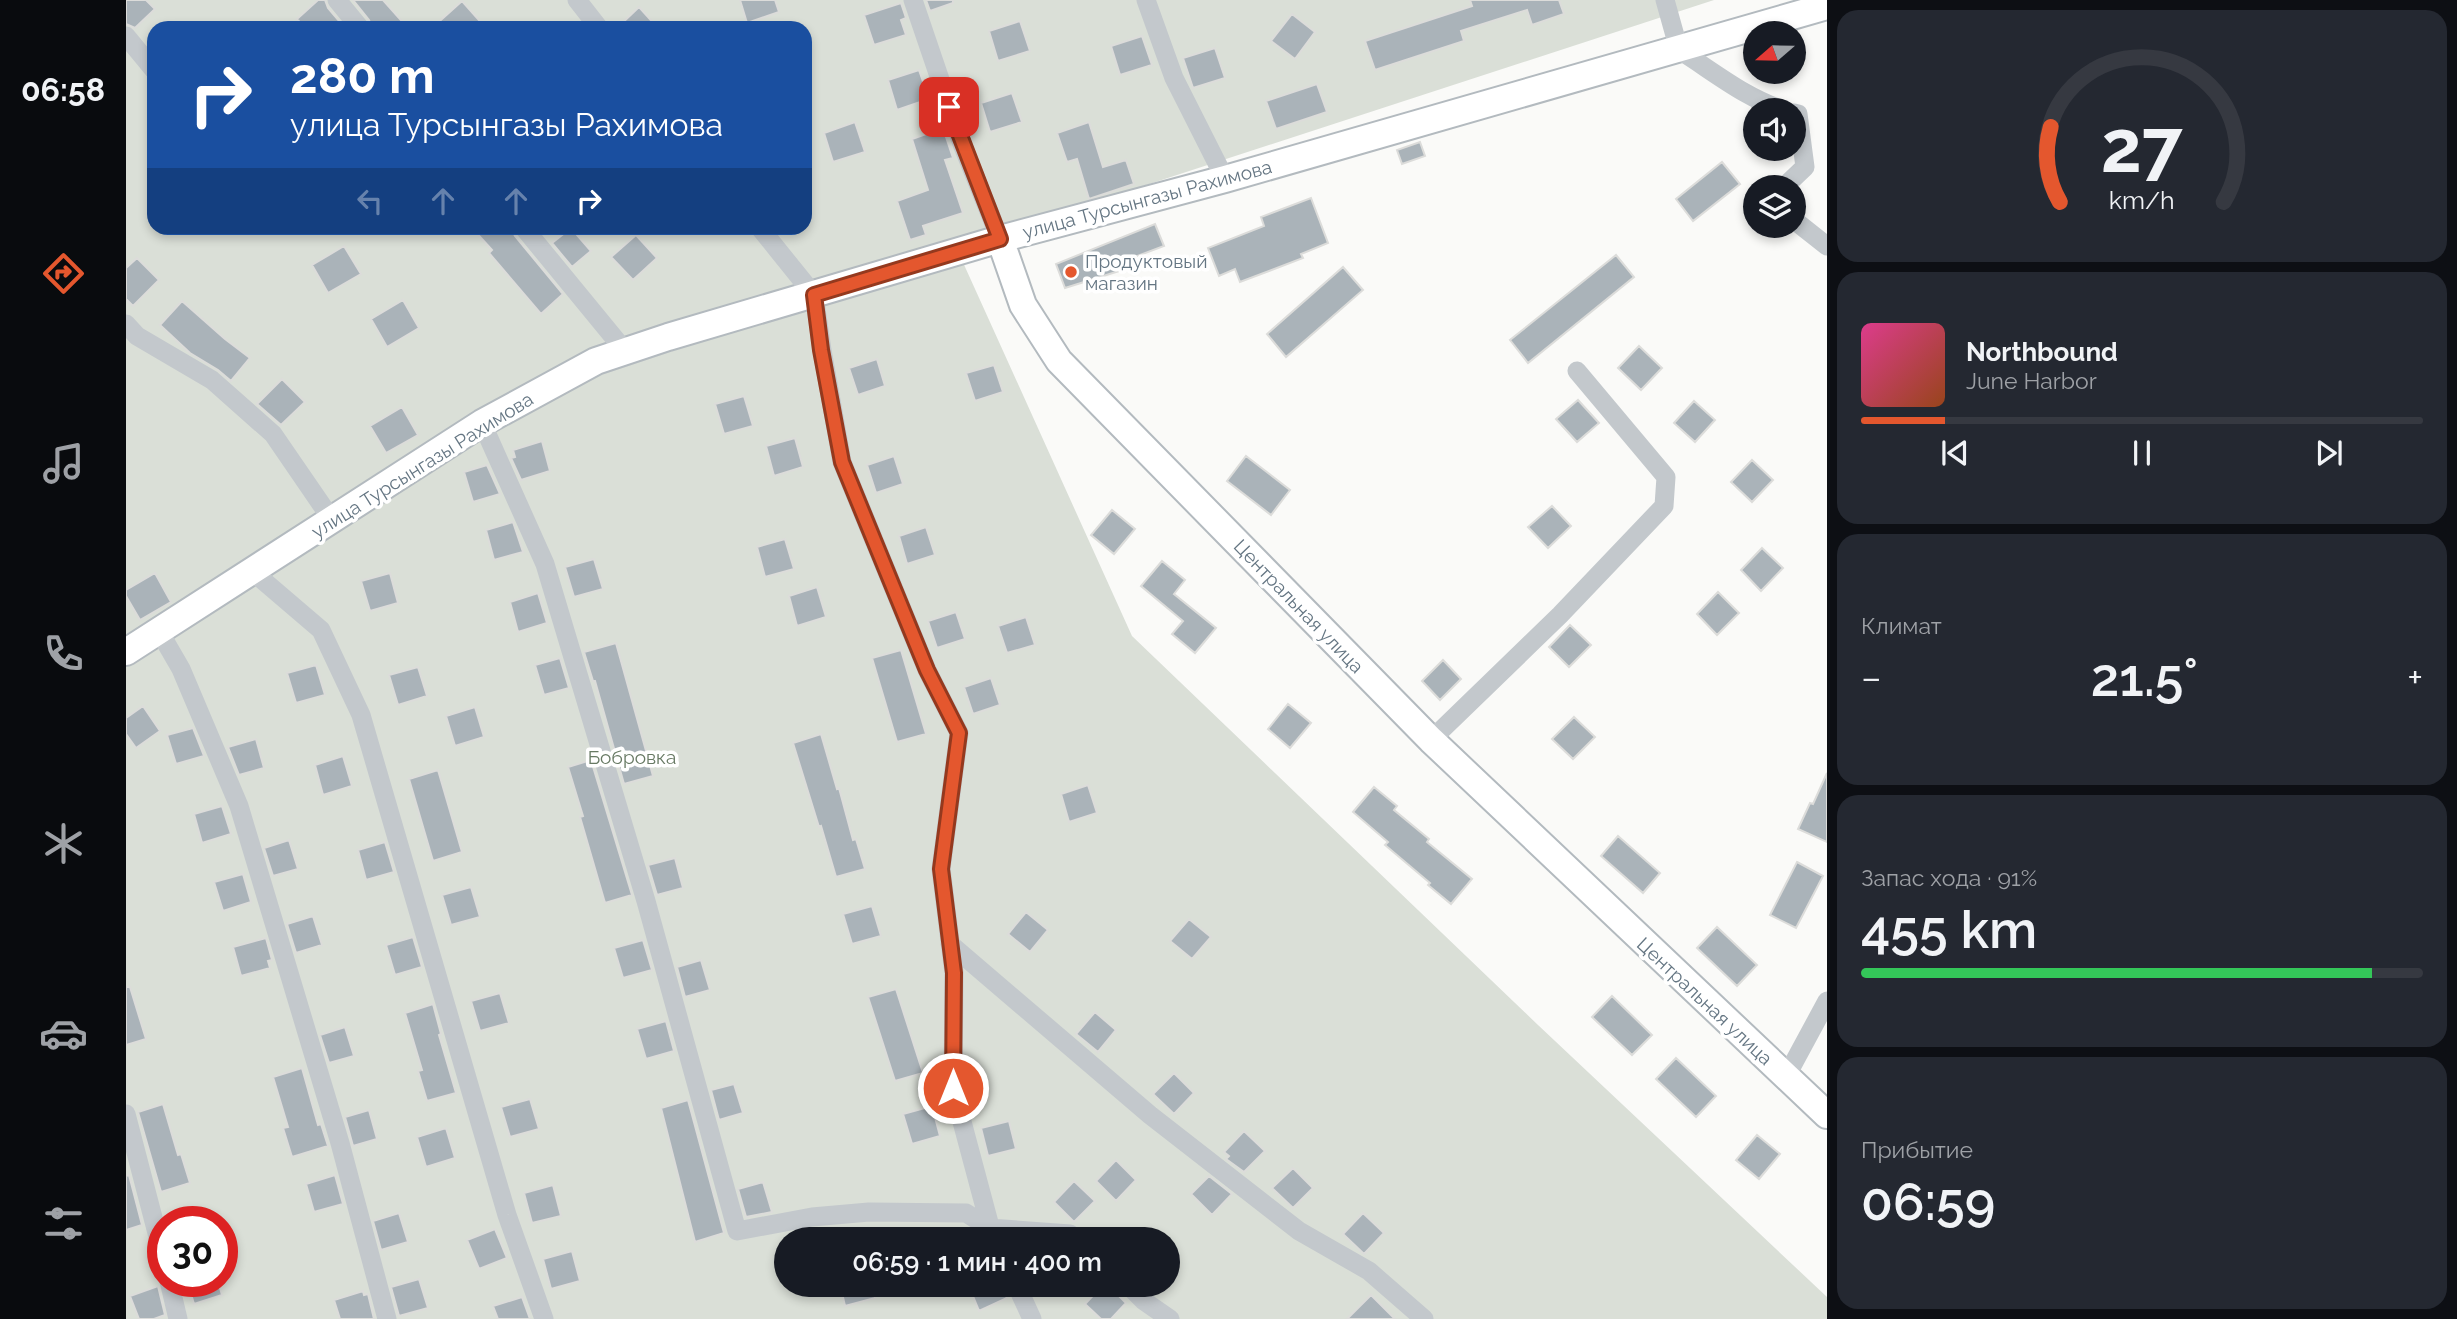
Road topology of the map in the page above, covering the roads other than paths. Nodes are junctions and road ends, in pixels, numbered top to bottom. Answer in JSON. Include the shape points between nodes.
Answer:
{"nodes":[{"id":1,"x":337,"y":0,"type":"edge"},
{"id":2,"x":577,"y":0,"type":"edge"},
{"id":3,"x":914,"y":0,"type":"edge"},
{"id":4,"x":1146,"y":0,"type":"edge"},
{"id":5,"x":1665,"y":0,"type":"edge"},
{"id":6,"x":1827,"y":6,"type":"edge"},
{"id":7,"x":354,"y":21,"type":"edge"},
{"id":8,"x":594,"y":21,"type":"edge"},
{"id":9,"x":126,"y":36,"type":"edge"},
{"id":10,"x":1679,"y":50,"type":"junction"},
{"id":11,"x":147,"y":62,"type":"edge"},
{"id":12,"x":1754,"y":98,"type":"edge"},
{"id":13,"x":1804,"y":161,"type":"edge"},
{"id":14,"x":1797,"y":175,"type":"edge"},
{"id":15,"x":1225,"y":179,"type":"junction"},
{"id":16,"x":1806,"y":229,"type":"edge"},
{"id":17,"x":530,"y":235,"type":"edge"},
{"id":18,"x":766,"y":235,"type":"edge"},
{"id":19,"x":1000,"y":239,"type":"junction"},
{"id":20,"x":1827,"y":246,"type":"edge"},
{"id":21,"x":814,"y":295,"type":"junction"},
{"id":22,"x":130,"y":332,"type":"edge"},
{"id":23,"x":625,"y":351,"type":"junction"},
{"id":24,"x":1577,"y":371,"type":"dead end"},
{"id":25,"x":482,"y":423,"type":"junction"},
{"id":26,"x":332,"y":520,"type":"junction"},
{"id":27,"x":252,"y":571,"type":"junction"},
{"id":28,"x":159,"y":631,"type":"junction"},
{"id":29,"x":126,"y":652,"type":"edge"},
{"id":30,"x":1432,"y":740,"type":"junction"},
{"id":31,"x":950,"y":944,"type":"junction"},
{"id":32,"x":1827,"y":1001,"type":"edge"},
{"id":33,"x":1786,"y":1077,"type":"junction"},
{"id":34,"x":126,"y":1114,"type":"edge"},
{"id":35,"x":1827,"y":1115,"type":"edge"},
{"id":36,"x":150,"y":1206,"type":"edge"},
{"id":37,"x":983,"y":1227,"type":"edge"},
{"id":38,"x":990,"y":1227,"type":"edge"},
{"id":39,"x":173,"y":1297,"type":"edge"},
{"id":40,"x":1022,"y":1297,"type":"edge"},
{"id":41,"x":1141,"y":1297,"type":"edge"},
{"id":42,"x":178,"y":1319,"type":"edge"},
{"id":43,"x":387,"y":1319,"type":"edge"},
{"id":44,"x":544,"y":1319,"type":"edge"},
{"id":45,"x":1032,"y":1319,"type":"edge"},
{"id":46,"x":1170,"y":1319,"type":"edge"},
{"id":47,"x":1424,"y":1319,"type":"edge"}],
"edges":[{"from":1,"to":7,"type":"street"},
{"from":2,"to":8,"type":"street"},
{"from":3,"to":19,"type":"street","name":"Центральная улица","via":[[962,144]]},
{"from":4,"to":15,"type":"street","via":[[1174,78]]},
{"from":5,"to":10,"type":"street"},
{"from":6,"to":10,"type":"street","name":"улица Турсынгазы Рахимова"},
{"from":9,"to":11,"type":"street"},
{"from":10,"to":12,"type":"street"},
{"from":10,"to":15,"type":"street","name":"улица Турсынгазы Рахимова"},
{"from":13,"to":14,"type":"street","via":[[1805,167]]},
{"from":15,"to":19,"type":"street","name":"улица Турсынгазы Рахимова"},
{"from":16,"to":20,"type":"street"},
{"from":17,"to":23,"type":"street"},
{"from":18,"to":21,"type":"street"},
{"from":19,"to":21,"type":"street","name":"улица Турсынгазы Рахимова"},
{"from":19,"to":30,"type":"street","name":"Центральная улица","via":[[1023,305],[1059,361]]},
{"from":21,"to":23,"type":"street","name":"улица Турсынгазы Рахимова"},
{"from":21,"to":31,"type":"street","via":[[842,462],[927,670],[959,733],[941,869]]},
{"from":22,"to":26,"type":"street","via":[[212,380],[273,434]]},
{"from":23,"to":25,"type":"street","name":"улица Турсынгазы Рахимова","via":[[596,361]]},
{"from":24,"to":30,"type":"street","via":[[1666,477],[1664,506]]},
{"from":25,"to":26,"type":"street","name":"улица Турсынгазы Рахимова"},
{"from":25,"to":37,"type":"street","via":[[545,565],[642,888],[737,1231],[869,1212],[965,1213]]},
{"from":26,"to":27,"type":"street","name":"улица Турсынгазы Рахимова"},
{"from":27,"to":28,"type":"street","name":"улица Турсынгазы Рахимова"},
{"from":27,"to":44,"type":"street","via":[[321,630],[361,715],[507,1215]]},
{"from":28,"to":29,"type":"street","name":"улица Турсынгазы Рахимова"},
{"from":28,"to":43,"type":"street","via":[[181,669],[239,806],[337,1130]]},
{"from":30,"to":33,"type":"street","name":"Центральная улица"},
{"from":31,"to":38,"type":"street","via":[[953,1088]]},
{"from":31,"to":47,"type":"street","via":[[1161,1123],[1299,1231],[1369,1271]]},
{"from":32,"to":33,"type":"street"},
{"from":33,"to":35,"type":"street","name":"Центральная улица"},
{"from":34,"to":36,"type":"street"},
{"from":39,"to":42,"type":"street"},
{"from":40,"to":45,"type":"street"},
{"from":41,"to":46,"type":"street"}]}
